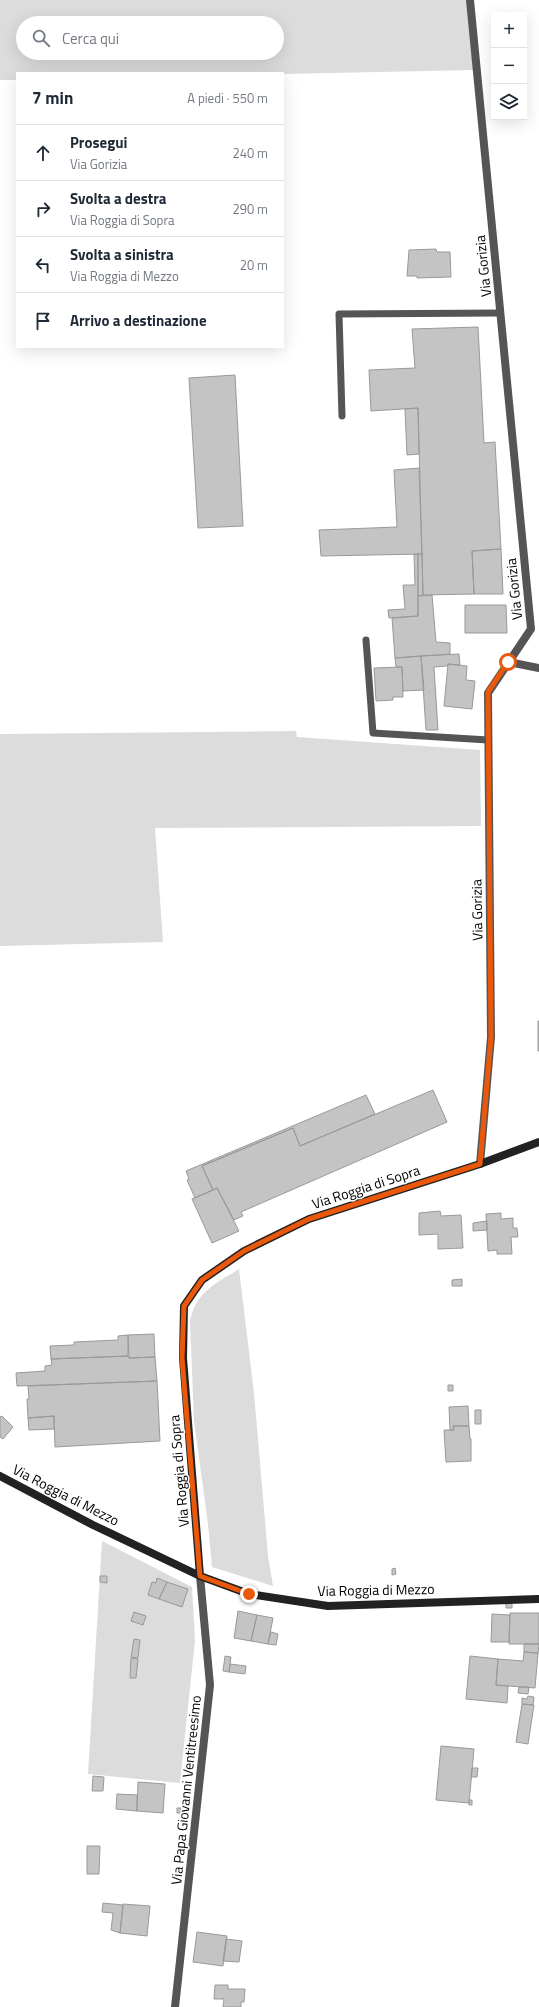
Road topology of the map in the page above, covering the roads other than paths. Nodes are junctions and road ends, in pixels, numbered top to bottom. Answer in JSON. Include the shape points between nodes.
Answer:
{"nodes":[{"id":1,"x":470,"y":0,"type":"edge"},
{"id":2,"x":500,"y":313,"type":"junction"},
{"id":3,"x":342,"y":416,"type":"dead end"},
{"id":4,"x":366,"y":640,"type":"dead end"},
{"id":5,"x":508,"y":662,"type":"junction"},
{"id":6,"x":539,"y":668,"type":"edge"},
{"id":7,"x":488,"y":740,"type":"junction"},
{"id":8,"x":539,"y":1142,"type":"edge"},
{"id":9,"x":480,"y":1164,"type":"junction"},
{"id":10,"x":0,"y":1476,"type":"edge"},
{"id":11,"x":200,"y":1576,"type":"junction"},
{"id":12,"x":539,"y":1599,"type":"edge"},
{"id":13,"x":175,"y":2007,"type":"edge"}],
"edges":[{"from":1,"to":2,"type":"street","name":"Via Gorizia"},
{"from":2,"to":3,"type":"lane","via":[[339,314]]},
{"from":2,"to":5,"type":"street","name":"Via Gorizia","via":[[531,629]]},
{"from":4,"to":7,"type":"lane","via":[[373,733]]},
{"from":5,"to":6,"type":"street"},
{"from":5,"to":7,"type":"street","name":"Via Gorizia","via":[[488,692]]},
{"from":7,"to":9,"type":"street","name":"Via Gorizia","via":[[491,1037]]},
{"from":8,"to":9,"type":"street","name":"Via Roggia di Sopra"},
{"from":9,"to":11,"type":"street","name":"Via Roggia di Sopra","via":[[309,1219],[244,1251],[202,1280],[184,1306],[182,1358]]},
{"from":10,"to":11,"type":"street","name":"Via Roggia di Mezzo","via":[[93,1525]]},
{"from":11,"to":12,"type":"street","name":"Via Roggia di Mezzo","via":[[249,1594],[328,1606]]},
{"from":11,"to":13,"type":"street","name":"Via Papa Giovanni Ventitreesimo","via":[[210,1686]]}]}
